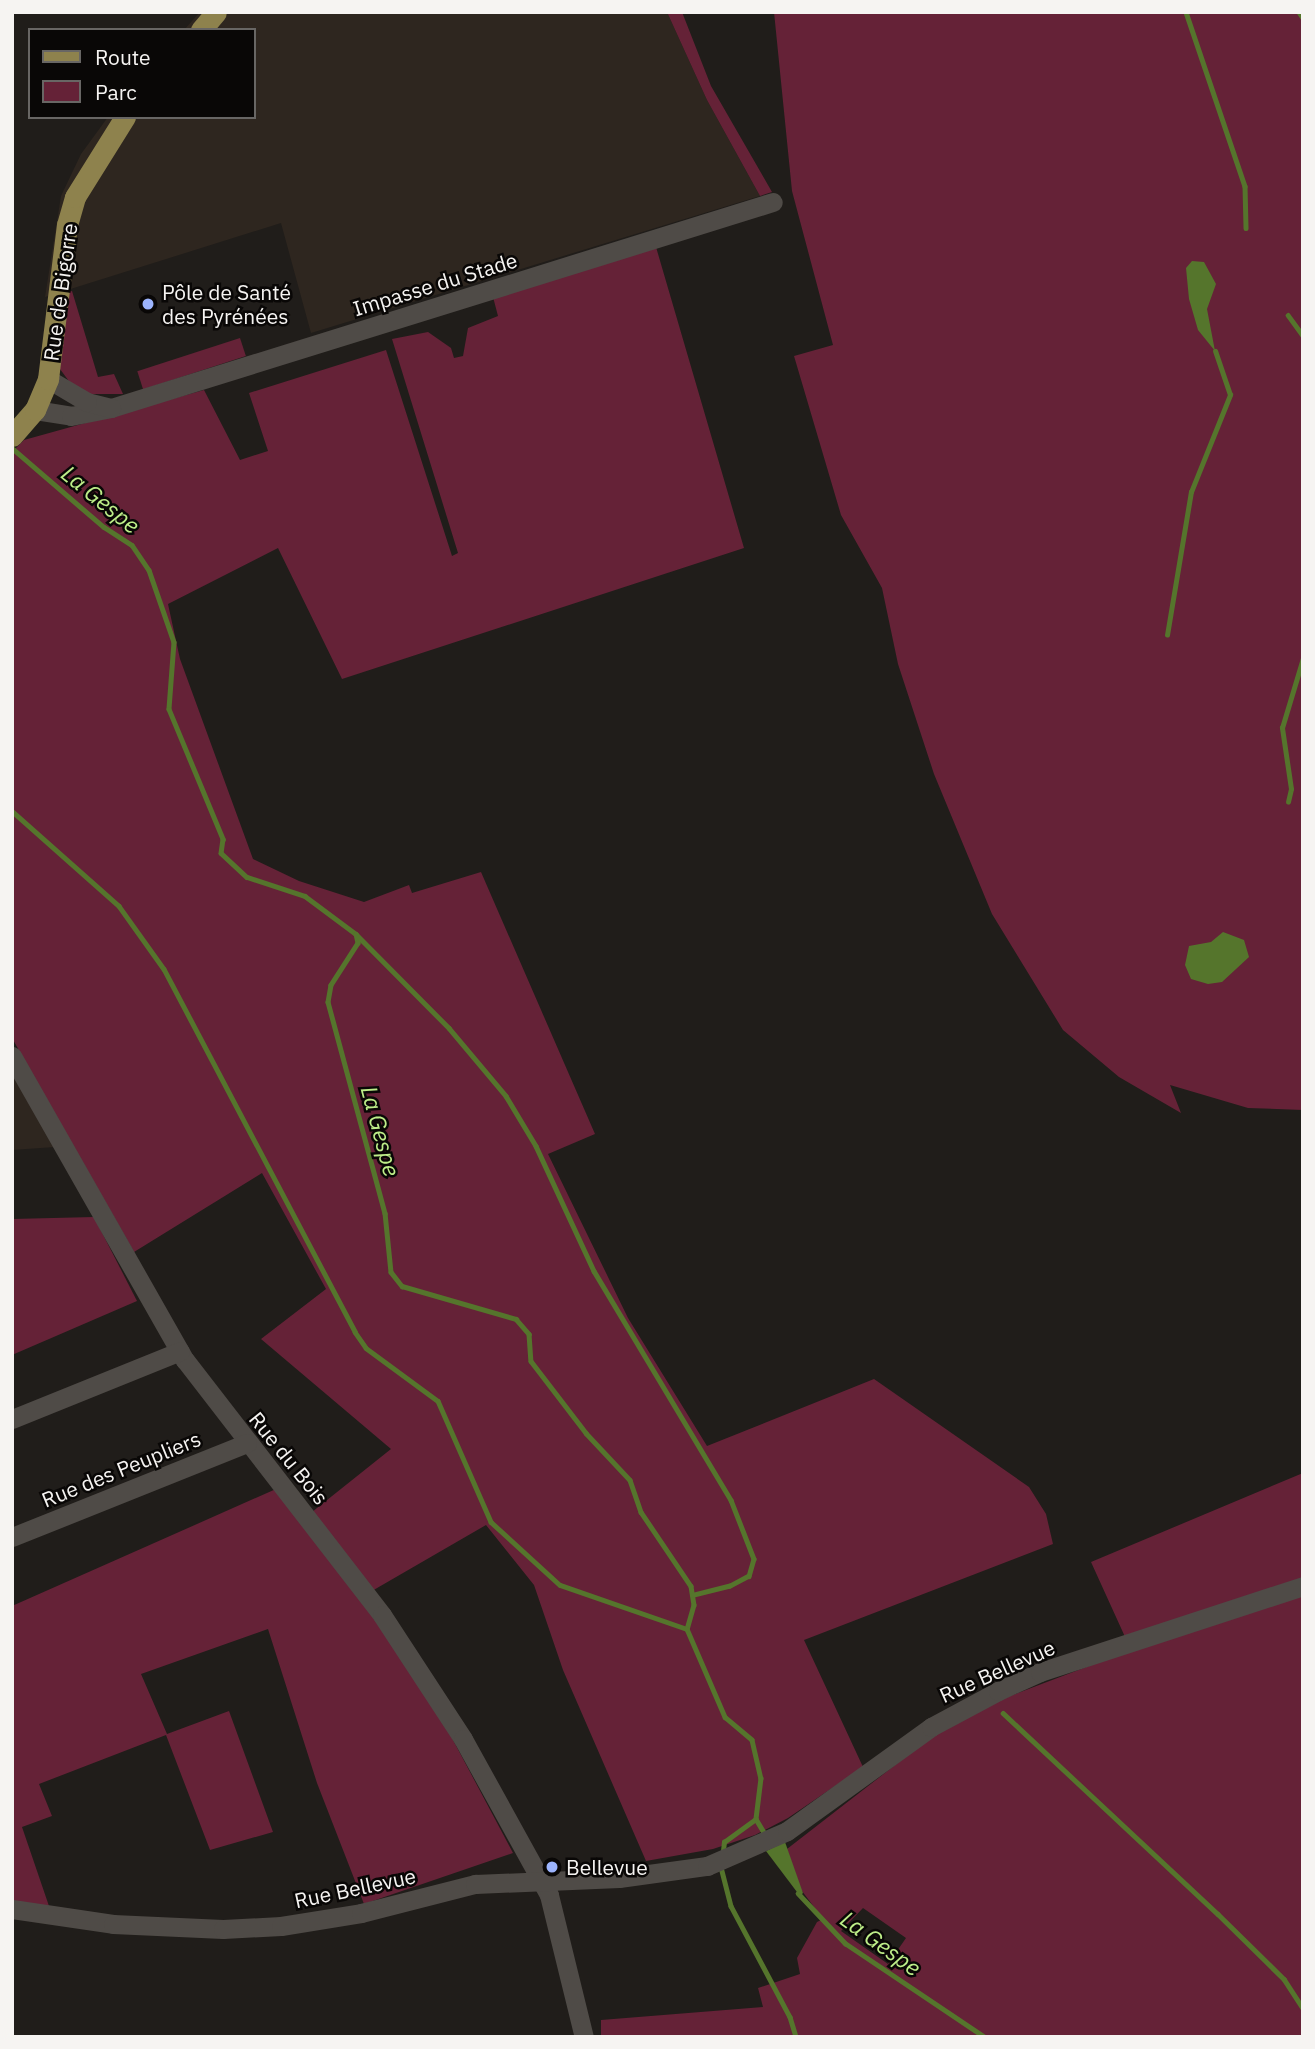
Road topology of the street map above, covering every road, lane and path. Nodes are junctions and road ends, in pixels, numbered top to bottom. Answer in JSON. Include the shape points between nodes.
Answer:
{"nodes":[{"id":1,"x":216,"y":12,"type":"edge"},
{"id":2,"x":203,"y":28,"type":"edge"},
{"id":3,"x":124,"y":119,"type":"edge"},
{"id":4,"x":773,"y":202,"type":"dead end"},
{"id":5,"x":48,"y":379,"type":"junction"},
{"id":6,"x":111,"y":408,"type":"junction"},
{"id":7,"x":35,"y":410,"type":"junction"},
{"id":8,"x":15,"y":433,"type":"edge"},
{"id":9,"x":12,"y":1055,"type":"edge"},
{"id":10,"x":180,"y":1351,"type":"junction"},
{"id":11,"x":12,"y":1419,"type":"edge"},
{"id":12,"x":247,"y":1443,"type":"junction"},
{"id":13,"x":12,"y":1538,"type":"edge"},
{"id":14,"x":1303,"y":1586,"type":"edge"},
{"id":15,"x":542,"y":1881,"type":"junction"},
{"id":16,"x":12,"y":1909,"type":"edge"},
{"id":17,"x":584,"y":2037,"type":"edge"}],
"edges":[{"from":1,"to":2,"type":"main road"},
{"from":3,"to":5,"type":"main road","name":"Rue de Bigorre","via":[[90,168],[72,206]]},
{"from":4,"to":6,"type":"street","name":"Impasse du Stade"},
{"from":5,"to":6,"type":"street","via":[[87,402]]},
{"from":5,"to":7,"type":"main road","name":"Rue de Bigorre"},
{"from":6,"to":7,"type":"street","name":"Impasse du Stade","via":[[71,416]]},
{"from":7,"to":8,"type":"main road","name":"Rue de Bigorre"},
{"from":9,"to":10,"type":"street","name":"Rue du Bois"},
{"from":10,"to":11,"type":"street"},
{"from":10,"to":12,"type":"street","name":"Rue du Bois"},
{"from":12,"to":13,"type":"street","name":"Rue des Peupliers"},
{"from":12,"to":15,"type":"street","name":"Rue du Bois","via":[[382,1615],[463,1740],[528,1864]]},
{"from":14,"to":15,"type":"street","name":"Rue Bellevue","via":[[1040,1672],[998,1691],[930,1727],[787,1831],[745,1852],[707,1866],[619,1878]]},
{"from":15,"to":16,"type":"street","name":"Rue Bellevue","via":[[475,1884],[361,1913],[223,1930],[113,1924]]},
{"from":15,"to":17,"type":"street","name":"Rue du Bois"}]}
